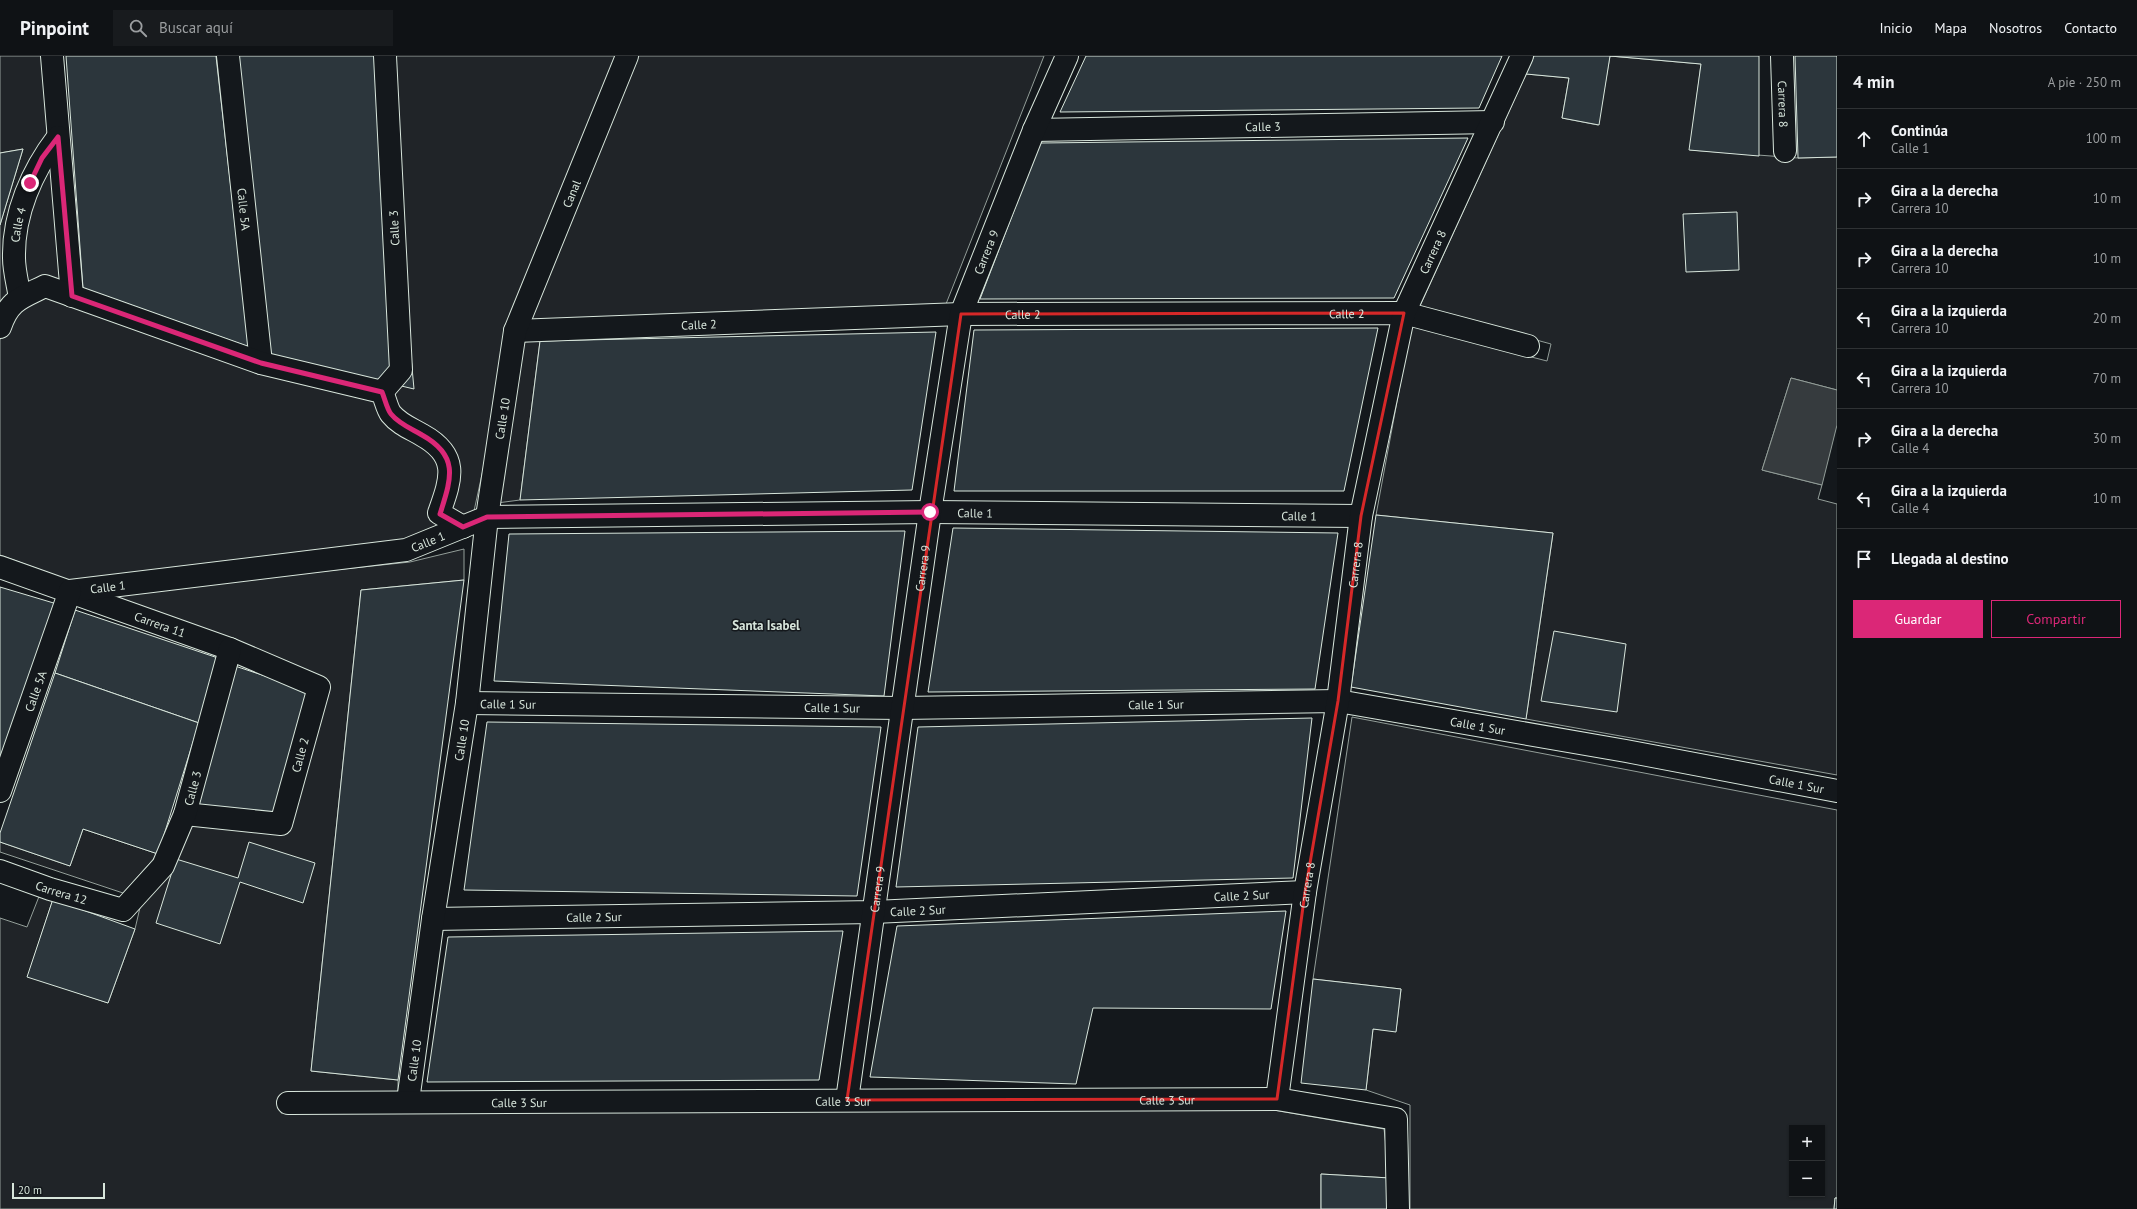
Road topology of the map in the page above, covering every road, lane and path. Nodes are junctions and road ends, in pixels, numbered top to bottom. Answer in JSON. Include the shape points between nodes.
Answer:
{"nodes":[{"id":1,"x":52,"y":56,"type":"edge"},
{"id":2,"x":228,"y":56,"type":"edge"},
{"id":3,"x":385,"y":56,"type":"edge"},
{"id":4,"x":627,"y":56,"type":"edge"},
{"id":5,"x":1067,"y":56,"type":"edge"},
{"id":6,"x":1522,"y":56,"type":"edge"},
{"id":7,"x":1782,"y":56,"type":"edge"},
{"id":8,"x":1492,"y":122,"type":"junction"},
{"id":9,"x":1034,"y":130,"type":"junction"},
{"id":10,"x":58,"y":137,"type":"junction"},
{"id":11,"x":1785,"y":152,"type":"dead end"},
{"id":12,"x":72,"y":296,"type":"junction"},
{"id":13,"x":20,"y":298,"type":"junction"},
{"id":14,"x":1404,"y":313,"type":"junction"},
{"id":15,"x":961,"y":314,"type":"junction"},
{"id":16,"x":0,"y":327,"type":"edge"},
{"id":17,"x":515,"y":331,"type":"junction"},
{"id":18,"x":1528,"y":346,"type":"dead end"},
{"id":19,"x":261,"y":363,"type":"junction"},
{"id":20,"x":382,"y":392,"type":"junction"},
{"id":21,"x":930,"y":512,"type":"junction"},
{"id":22,"x":1361,"y":516,"type":"junction"},
{"id":23,"x":487,"y":517,"type":"junction"},
{"id":24,"x":463,"y":527,"type":"junction"},
{"id":25,"x":0,"y":567,"type":"edge"},
{"id":26,"x":70,"y":591,"type":"junction"},
{"id":27,"x":230,"y":649,"type":"junction"},
{"id":28,"x":319,"y":687,"type":"joint"},
{"id":29,"x":1338,"y":701,"type":"junction"},
{"id":30,"x":467,"y":703,"type":"junction"},
{"id":31,"x":902,"y":708,"type":"junction"},
{"id":32,"x":0,"y":791,"type":"edge"},
{"id":33,"x":1837,"y":791,"type":"edge"},
{"id":34,"x":185,"y":814,"type":"junction"},
{"id":35,"x":0,"y":871,"type":"edge"},
{"id":36,"x":1306,"y":892,"type":"junction"},
{"id":37,"x":123,"y":910,"type":"joint"},
{"id":38,"x":874,"y":912,"type":"junction"},
{"id":39,"x":433,"y":919,"type":"junction"},
{"id":40,"x":1277,"y":1099,"type":"junction"},
{"id":41,"x":847,"y":1100,"type":"junction"},
{"id":42,"x":408,"y":1102,"type":"junction"},
{"id":43,"x":288,"y":1103,"type":"dead end"},
{"id":44,"x":1398,"y":1209,"type":"edge"}],
"edges":[{"from":1,"to":10,"type":"street"},
{"from":2,"to":19,"type":"street","name":"Calle 5A"},
{"from":3,"to":20,"type":"street","name":"Calle 3","via":[[401,370]]},
{"from":4,"to":17,"type":"street","name":"Canal"},
{"from":5,"to":9,"type":"street","name":"Carrera 9"},
{"from":6,"to":8,"type":"street","name":"Carrera 8"},
{"from":7,"to":11,"type":"street","name":"Carrera 8"},
{"from":8,"to":9,"type":"street","name":"Calle 3"},
{"from":8,"to":14,"type":"street","name":"Carrera 8"},
{"from":9,"to":15,"type":"street","name":"Carrera 9"},
{"from":10,"to":12,"type":"street"},
{"from":10,"to":13,"type":"street","name":"Calle 4","via":[[42,158],[30,183],[17,227],[14,258]]},
{"from":12,"to":13,"type":"street","via":[[45,286]]},
{"from":12,"to":19,"type":"street"},
{"from":13,"to":16,"type":"street","via":[[6,311]]},
{"from":14,"to":15,"type":"street","name":"Calle 2"},
{"from":14,"to":18,"type":"street","name":"Calle 2"},
{"from":14,"to":22,"type":"street","name":"Carrera 8"},
{"from":15,"to":17,"type":"street","name":"Calle 2"},
{"from":15,"to":21,"type":"street","name":"Carrera 9"},
{"from":17,"to":23,"type":"street","name":"Calle 10"},
{"from":19,"to":20,"type":"street"},
{"from":20,"to":24,"type":"street","via":[[391,414],[406,426],[430,439],[440,448],[450,464],[449,486],[440,514]]},
{"from":21,"to":22,"type":"street","name":"Calle 1"},
{"from":21,"to":23,"type":"street","name":"Calle 1"},
{"from":21,"to":31,"type":"street","name":"Carrera 9"},
{"from":22,"to":29,"type":"street","name":"Carrera 8"},
{"from":23,"to":24,"type":"street","name":"Calle 1"},
{"from":23,"to":30,"type":"street","name":"Calle 10"},
{"from":24,"to":26,"type":"street","name":"Calle 1","via":[[406,550]]},
{"from":25,"to":26,"type":"street","name":"Carrera 11"},
{"from":26,"to":27,"type":"street","name":"Carrera 11"},
{"from":26,"to":32,"type":"street","name":"Calle 5A"},
{"from":27,"to":28,"type":"street","name":"Carrera 11"},
{"from":27,"to":34,"type":"street","name":"Calle 3"},
{"from":28,"to":34,"type":"street","name":"Calle 2","via":[[281,824]]},
{"from":29,"to":31,"type":"street","name":"Calle 1 Sur"},
{"from":29,"to":33,"type":"street","name":"Calle 1 Sur","via":[[1626,750]]},
{"from":29,"to":36,"type":"street","name":"Carrera 8"},
{"from":30,"to":31,"type":"street","name":"Calle 1 Sur"},
{"from":30,"to":39,"type":"street","name":"Calle 10"},
{"from":31,"to":38,"type":"street","name":"Carrera 9"},
{"from":34,"to":37,"type":"street","name":"Calle 3","via":[[163,866]]},
{"from":35,"to":37,"type":"street","name":"Carrera 12","via":[[50,889]]},
{"from":36,"to":38,"type":"street","name":"Calle 2 Sur"},
{"from":36,"to":40,"type":"street","name":"Carrera 8"},
{"from":38,"to":39,"type":"street","name":"Calle 2 Sur"},
{"from":38,"to":41,"type":"street","name":"Carrera 9"},
{"from":39,"to":42,"type":"street","name":"Calle 10"},
{"from":40,"to":41,"type":"street","name":"Calle 3 Sur"},
{"from":40,"to":44,"type":"street","name":"Calle 3 Sur","via":[[1396,1119]]},
{"from":41,"to":42,"type":"street","name":"Calle 3 Sur"},
{"from":42,"to":43,"type":"street","name":"Calle 3 Sur"}]}
